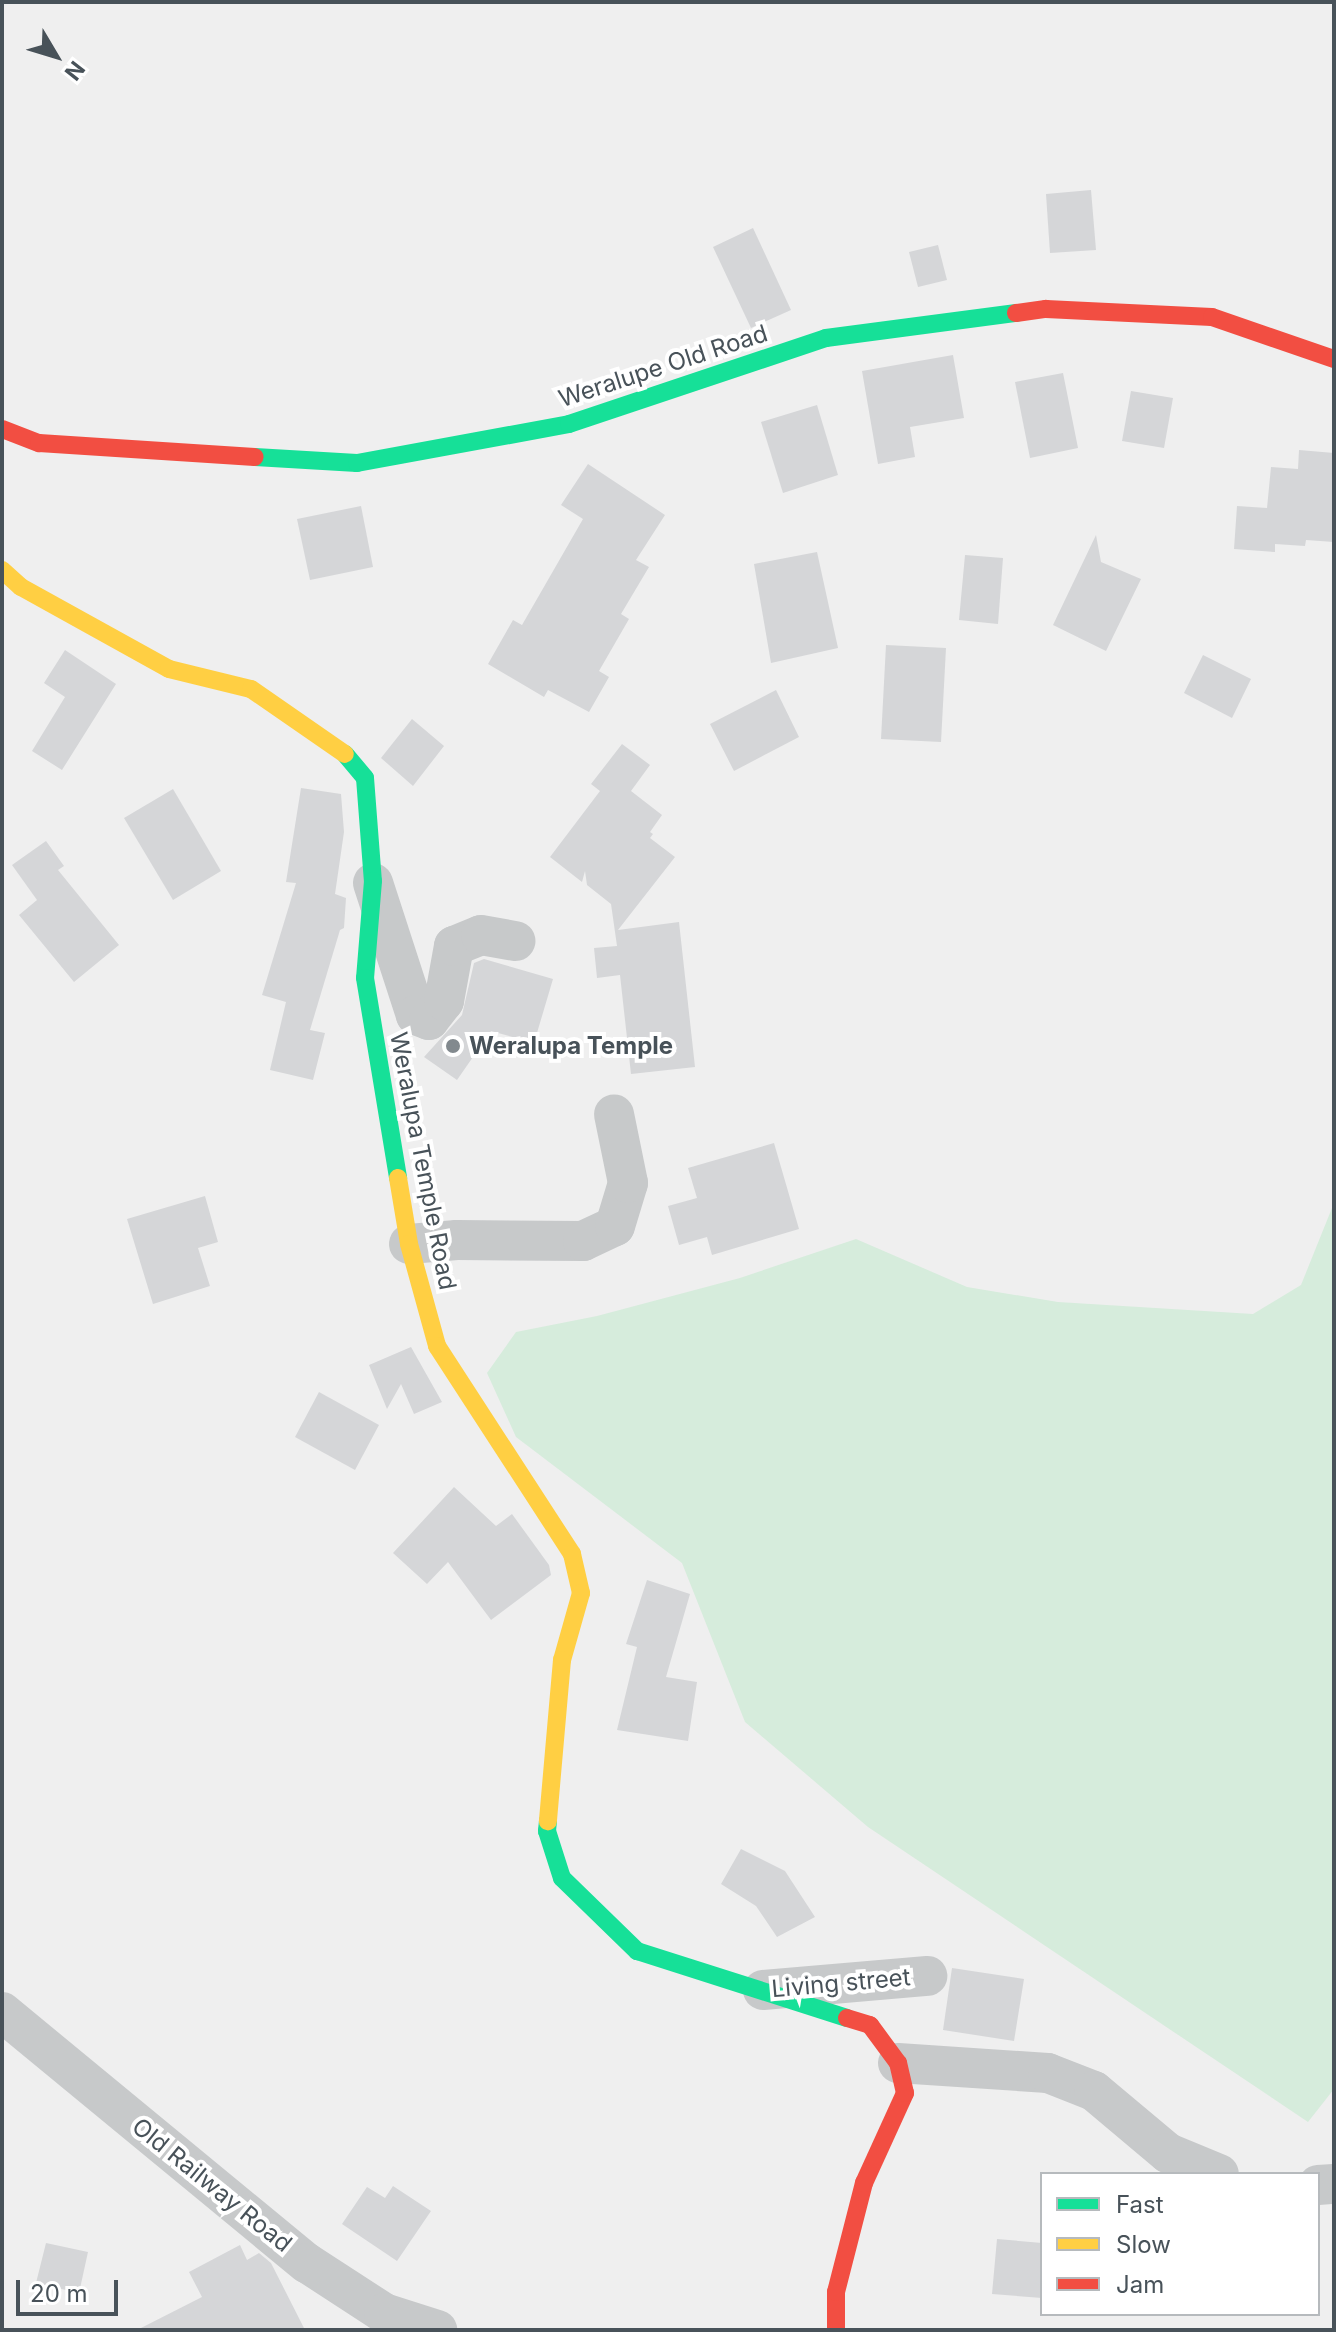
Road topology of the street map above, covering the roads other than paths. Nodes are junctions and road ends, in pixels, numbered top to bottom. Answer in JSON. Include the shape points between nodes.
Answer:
{"nodes":[{"id":1,"x":1334,"y":359,"type":"edge"},
{"id":2,"x":2,"y":429,"type":"edge"},
{"id":3,"x":2,"y":570,"type":"edge"},
{"id":4,"x":373,"y":881,"type":"junction"},
{"id":5,"x":515,"y":941,"type":"dead end"},
{"id":6,"x":614,"y":1114,"type":"dead end"},
{"id":7,"x":409,"y":1244,"type":"junction"},
{"id":8,"x":927,"y":1976,"type":"dead end"},
{"id":9,"x":755,"y":1990,"type":"junction"},
{"id":10,"x":2,"y":2012,"type":"edge"},
{"id":11,"x":898,"y":2063,"type":"junction"},
{"id":12,"x":1214,"y":2172,"type":"edge"},
{"id":13,"x":437,"y":2330,"type":"edge"},
{"id":14,"x":836,"y":2330,"type":"edge"}],
"edges":[{"from":1,"to":2,"type":"street","name":"Weralupe Old Road","via":[[1212,317],[1046,309],[826,338],[569,424],[357,463],[39,443]]},
{"from":3,"to":4,"type":"street","name":"Weralupa Temple Road","via":[[21,587],[169,669],[251,689],[345,754],[365,778]]},
{"from":4,"to":5,"type":"street","via":[[416,1015],[429,1020],[444,1001],[454,946],[481,935]]},
{"from":4,"to":7,"type":"street","name":"Weralupa Temple Road","via":[[365,978]]},
{"from":6,"to":7,"type":"street","via":[[628,1183],[615,1226],[583,1241]]},
{"from":7,"to":9,"type":"street","name":"Weralupa Temple Road","via":[[437,1346],[572,1554],[581,1593],[562,1660],[547,1831],[562,1878],[637,1951]]},
{"from":8,"to":9,"type":"street","name":"Living street"},
{"from":9,"to":11,"type":"street","name":"Weralupa Temple Road","via":[[870,2025]]},
{"from":10,"to":13,"type":"street","name":"Old Railway Road","via":[[307,2263],[384,2313]]},
{"from":11,"to":12,"type":"street","via":[[1048,2073],[1094,2091],[1168,2153]]},
{"from":11,"to":14,"type":"street","via":[[905,2093],[864,2183],[836,2292]]}]}
